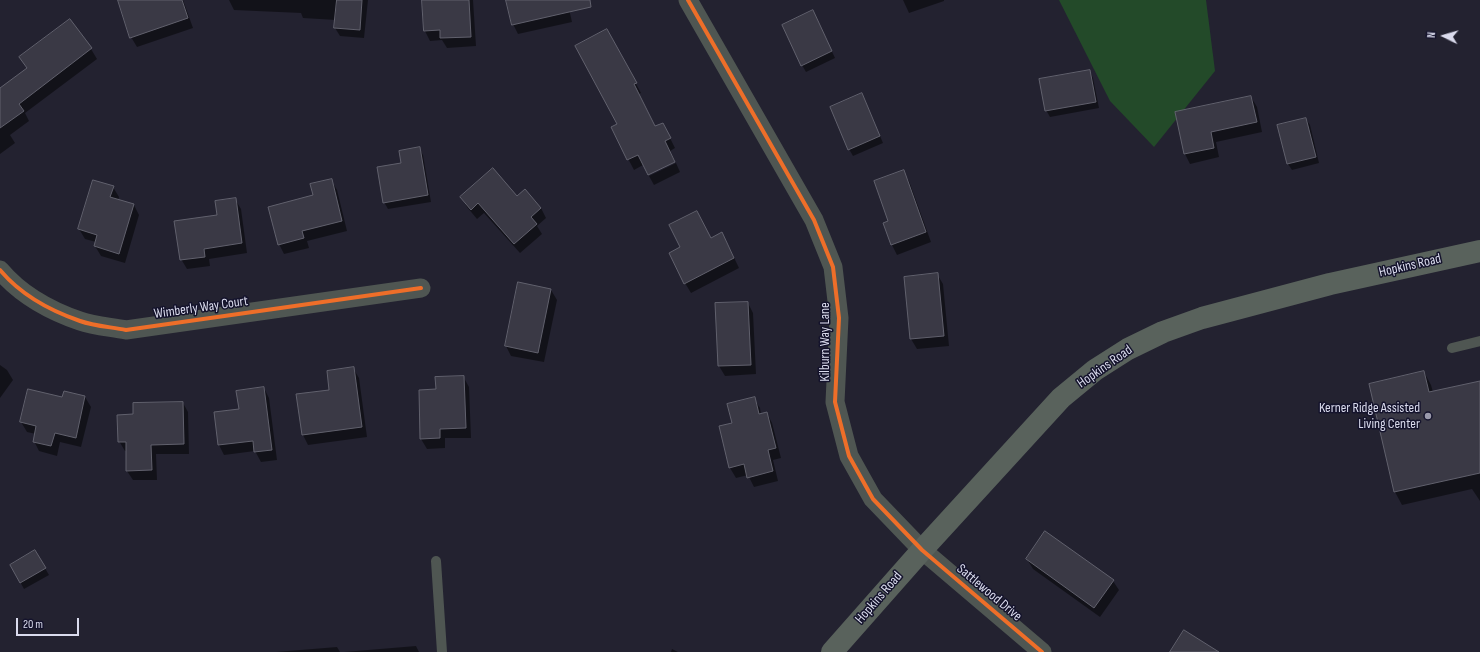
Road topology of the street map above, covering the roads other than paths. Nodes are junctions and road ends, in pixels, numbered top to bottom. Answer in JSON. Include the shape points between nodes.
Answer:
{"nodes":[{"id":1,"x":688,"y":0,"type":"edge"},
{"id":2,"x":1480,"y":251,"type":"edge"},
{"id":3,"x":0,"y":270,"type":"edge"},
{"id":4,"x":421,"y":288,"type":"dead end"},
{"id":5,"x":1480,"y":341,"type":"edge"},
{"id":6,"x":1452,"y":348,"type":"dead end"},
{"id":7,"x":922,"y":550,"type":"junction"},
{"id":8,"x":436,"y":561,"type":"dead end"},
{"id":9,"x":442,"y":652,"type":"edge"},
{"id":10,"x":832,"y":652,"type":"edge"},
{"id":11,"x":1042,"y":652,"type":"edge"}],
"edges":[{"from":1,"to":7,"type":"street","name":"Kilburn Way Lane","via":[[814,220],[832,267],[839,318],[835,402],[849,456],[873,499]]},
{"from":2,"to":7,"type":"main road","name":"Hopkins Road","via":[[1330,284],[1202,318],[1163,332],[1128,349],[1095,370],[1061,398]]},
{"from":3,"to":4,"type":"street","name":"Wimberly Way Court","via":[[9,280],[43,304],[82,322],[126,330]]},
{"from":5,"to":6,"type":"lane"},
{"from":7,"to":10,"type":"main road","name":"Hopkins Road"},
{"from":7,"to":11,"type":"street","name":"Sattlewood Drive"},
{"from":8,"to":9,"type":"lane"}]}
